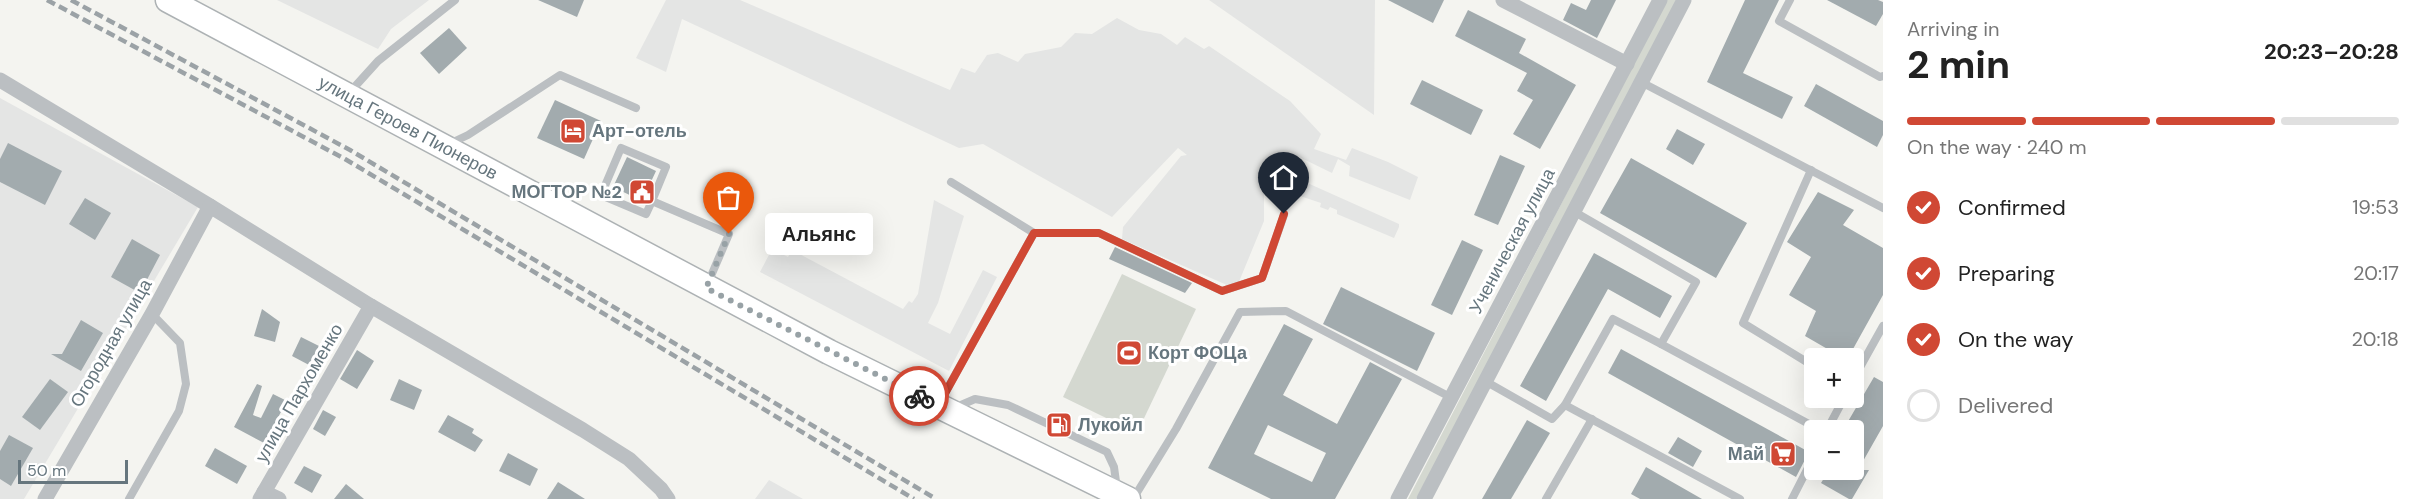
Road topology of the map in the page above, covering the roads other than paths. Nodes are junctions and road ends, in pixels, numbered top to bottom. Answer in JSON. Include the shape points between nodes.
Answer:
{"nodes":[{"id":1,"x":168,"y":0,"type":"edge"},
{"id":2,"x":454,"y":0,"type":"edge"},
{"id":3,"x":1503,"y":0,"type":"edge"},
{"id":4,"x":1660,"y":0,"type":"edge"},
{"id":5,"x":1684,"y":0,"type":"edge"},
{"id":6,"x":1790,"y":0,"type":"edge"},
{"id":7,"x":1627,"y":64,"type":"junction"},
{"id":8,"x":1883,"y":76,"type":"edge"},
{"id":9,"x":0,"y":80,"type":"edge"},
{"id":10,"x":1640,"y":81,"type":"junction"},
{"id":11,"x":347,"y":96,"type":"junction"},
{"id":12,"x":636,"y":108,"type":"dead end"},
{"id":13,"x":442,"y":147,"type":"junction"},
{"id":14,"x":1811,"y":170,"type":"junction"},
{"id":15,"x":951,"y":182,"type":"dead end"},
{"id":16,"x":652,"y":201,"type":"junction"},
{"id":17,"x":210,"y":206,"type":"junction"},
{"id":18,"x":1883,"y":208,"type":"edge"},
{"id":19,"x":1573,"y":210,"type":"junction"},
{"id":20,"x":1284,"y":214,"type":"dead end"},
{"id":21,"x":1034,"y":233,"type":"junction"},
{"id":22,"x":706,"y":288,"type":"junction"},
{"id":23,"x":371,"y":306,"type":"junction"},
{"id":24,"x":152,"y":314,"type":"junction"},
{"id":25,"x":1883,"y":326,"type":"edge"},
{"id":26,"x":1661,"y":344,"type":"junction"},
{"id":27,"x":1804,"y":360,"type":"edge"},
{"id":28,"x":1864,"y":360,"type":"edge"},
{"id":29,"x":1485,"y":381,"type":"junction"},
{"id":30,"x":1452,"y":398,"type":"junction"},
{"id":31,"x":1565,"y":405,"type":"junction"},
{"id":32,"x":943,"y":408,"type":"junction"},
{"id":33,"x":1592,"y":419,"type":"junction"},
{"id":34,"x":1804,"y":421,"type":"edge"},
{"id":35,"x":1804,"y":476,"type":"edge"},
{"id":36,"x":262,"y":496,"type":"edge"},
{"id":37,"x":662,"y":496,"type":"edge"},
{"id":38,"x":1126,"y":497,"type":"edge"},
{"id":39,"x":45,"y":499,"type":"edge"},
{"id":40,"x":129,"y":499,"type":"edge"},
{"id":41,"x":279,"y":499,"type":"edge"},
{"id":42,"x":1398,"y":499,"type":"edge"},
{"id":43,"x":1424,"y":499,"type":"edge"},
{"id":44,"x":1546,"y":499,"type":"edge"},
{"id":45,"x":1740,"y":499,"type":"edge"},
{"id":46,"x":1792,"y":499,"type":"edge"}],
"edges":[{"from":1,"to":11,"type":"main road","name":"улица Героев Пионеров"},
{"from":2,"to":11,"type":"lane","via":[[378,61]]},
{"from":3,"to":7,"type":"street"},
{"from":4,"to":7,"type":"street","name":"Ученическая улица"},
{"from":5,"to":10,"type":"street"},
{"from":6,"to":8,"type":"lane","via":[[1779,21]]},
{"from":7,"to":30,"type":"street","name":"Ученическая улица"},
{"from":9,"to":17,"type":"street"},
{"from":10,"to":14,"type":"lane"},
{"from":10,"to":19,"type":"street"},
{"from":11,"to":13,"type":"main road","name":"улица Героев Пионеров"},
{"from":12,"to":13,"type":"lane","via":[[560,75],[468,135]]},
{"from":13,"to":22,"type":"main road","name":"улица Героев Пионеров"},
{"from":14,"to":18,"type":"lane"},
{"from":14,"to":27,"type":"lane","via":[[1743,322]]},
{"from":15,"to":21,"type":"lane"},
{"from":16,"to":16,"type":"lane","via":[[646,214],[601,195],[621,148],[666,167]]},
{"from":16,"to":22,"type":"lane","via":[[729,234]]},
{"from":17,"to":23,"type":"street"},
{"from":17,"to":24,"type":"street","name":"Огородная улица"},
{"from":19,"to":26,"type":"lane","via":[[1696,282]]},
{"from":19,"to":29,"type":"street"},
{"from":20,"to":21,"type":"lane","via":[[1262,278],[1222,291],[1099,233]]},
{"from":21,"to":32,"type":"lane"},
{"from":22,"to":32,"type":"main road","name":"улица Героев Пионеров"},
{"from":23,"to":36,"type":"street","name":"улица Пархоменко"},
{"from":23,"to":37,"type":"street","via":[[629,459]]},
{"from":24,"to":39,"type":"street","name":"Огородная улица"},
{"from":24,"to":40,"type":"lane","via":[[180,343],[186,384],[179,411]]},
{"from":25,"to":28,"type":"lane"},
{"from":26,"to":31,"type":"lane","via":[[1613,319]]},
{"from":26,"to":34,"type":"lane"},
{"from":29,"to":31,"type":"lane","via":[[1552,419]]},
{"from":29,"to":43,"type":"street"},
{"from":30,"to":38,"type":"lane","via":[[1286,311],[1240,312],[1176,429]]},
{"from":30,"to":42,"type":"street","name":"Ученическая улица"},
{"from":31,"to":33,"type":"lane"},
{"from":32,"to":38,"type":"main road","name":"улица Героев Пионеров"},
{"from":32,"to":38,"type":"lane","via":[[975,399],[1008,405],[1097,447],[1107,452]]},
{"from":33,"to":44,"type":"lane"},
{"from":33,"to":45,"type":"lane"},
{"from":35,"to":46,"type":"lane"},
{"from":36,"to":41,"type":"street"}]}
